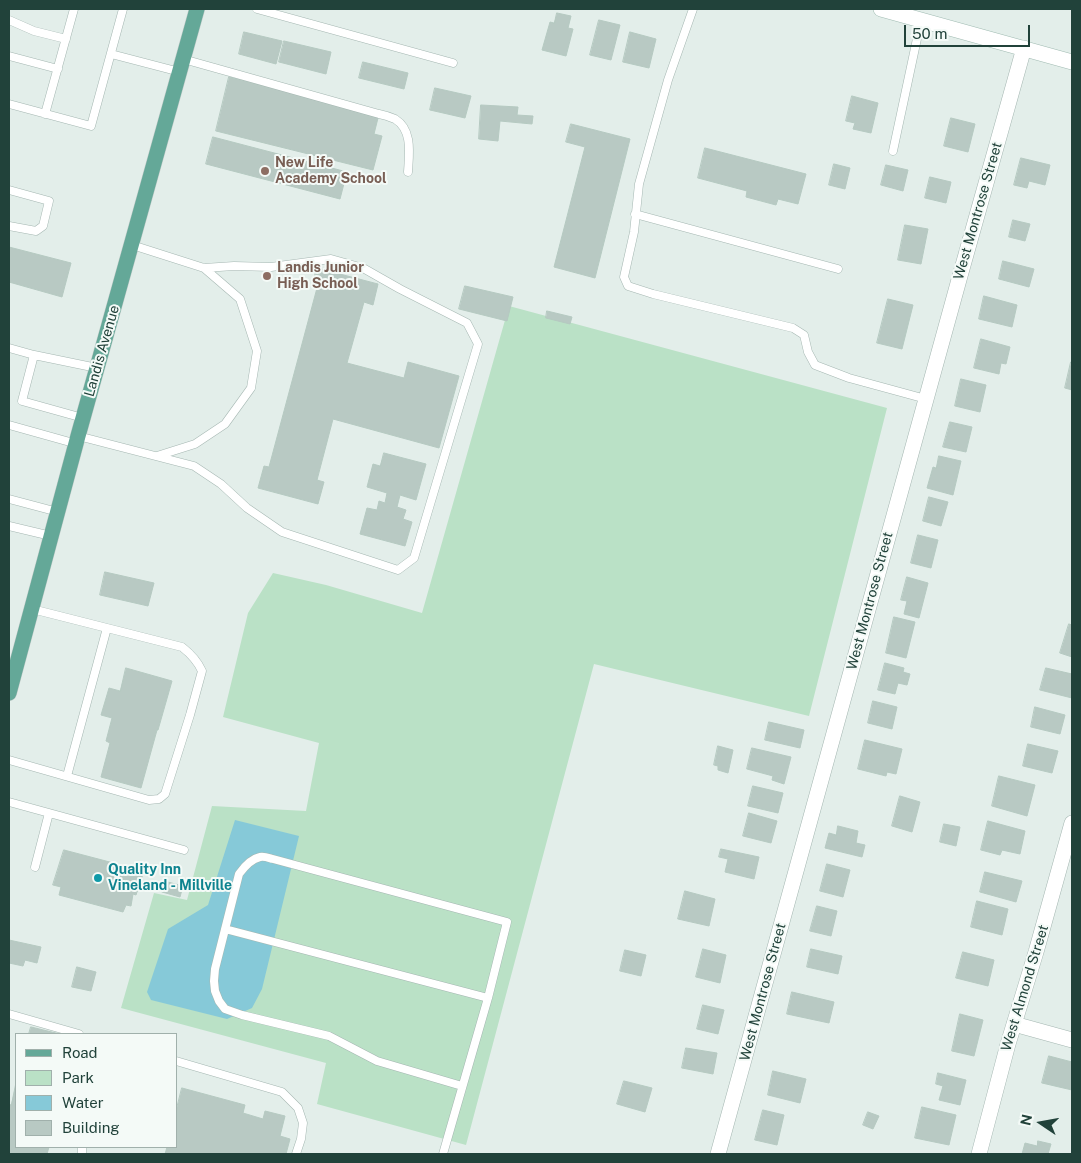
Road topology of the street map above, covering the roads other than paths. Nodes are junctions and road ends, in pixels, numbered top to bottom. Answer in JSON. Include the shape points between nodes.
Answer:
{"nodes":[{"id":1,"x":74,"y":9,"type":"edge"},
{"id":2,"x":123,"y":9,"type":"edge"},
{"id":3,"x":197,"y":9,"type":"edge"},
{"id":4,"x":257,"y":9,"type":"edge"},
{"id":5,"x":693,"y":9,"type":"edge"},
{"id":6,"x":881,"y":9,"type":"edge"},
{"id":7,"x":9,"y":20,"type":"edge"},
{"id":8,"x":921,"y":20,"type":"junction"},
{"id":9,"x":66,"y":39,"type":"junction"},
{"id":10,"x":1024,"y":48,"type":"junction"},
{"id":11,"x":111,"y":54,"type":"junction"},
{"id":12,"x":9,"y":56,"type":"edge"},
{"id":13,"x":1072,"y":59,"type":"edge"},
{"id":14,"x":453,"y":63,"type":"dead end"},
{"id":15,"x":181,"y":65,"type":"junction"},
{"id":16,"x":58,"y":69,"type":"junction"},
{"id":17,"x":9,"y":104,"type":"edge"},
{"id":18,"x":46,"y":114,"type":"junction"},
{"id":19,"x":893,"y":151,"type":"dead end"},
{"id":20,"x":408,"y":172,"type":"dead end"},
{"id":21,"x":9,"y":190,"type":"edge"},
{"id":22,"x":636,"y":214,"type":"junction"},
{"id":23,"x":9,"y":226,"type":"edge"},
{"id":24,"x":132,"y":245,"type":"junction"},
{"id":25,"x":204,"y":268,"type":"junction"},
{"id":26,"x":838,"y":269,"type":"dead end"},
{"id":27,"x":9,"y":348,"type":"edge"},
{"id":28,"x":34,"y":354,"type":"junction"},
{"id":29,"x":98,"y":368,"type":"junction"},
{"id":30,"x":926,"y":399,"type":"junction"},
{"id":31,"x":83,"y":418,"type":"junction"},
{"id":32,"x":9,"y":425,"type":"edge"},
{"id":33,"x":78,"y":440,"type":"junction"},
{"id":34,"x":157,"y":456,"type":"junction"},
{"id":35,"x":9,"y":499,"type":"edge"},
{"id":36,"x":58,"y":512,"type":"junction"},
{"id":37,"x":9,"y":526,"type":"edge"},
{"id":38,"x":51,"y":536,"type":"junction"},
{"id":39,"x":32,"y":608,"type":"junction"},
{"id":40,"x":107,"y":628,"type":"junction"},
{"id":41,"x":9,"y":693,"type":"edge"},
{"id":42,"x":9,"y":760,"type":"edge"},
{"id":43,"x":67,"y":776,"type":"junction"},
{"id":44,"x":9,"y":802,"type":"edge"},
{"id":45,"x":49,"y":813,"type":"junction"},
{"id":46,"x":1072,"y":823,"type":"edge"},
{"id":47,"x":184,"y":850,"type":"dead end"},
{"id":48,"x":35,"y":867,"type":"dead end"},
{"id":49,"x":225,"y":929,"type":"junction"},
{"id":50,"x":488,"y":998,"type":"junction"},
{"id":51,"x":9,"y":1014,"type":"edge"},
{"id":52,"x":1014,"y":1024,"type":"junction"},
{"id":53,"x":76,"y":1033,"type":"edge"},
{"id":54,"x":1072,"y":1040,"type":"edge"},
{"id":55,"x":178,"y":1062,"type":"edge"},
{"id":56,"x":462,"y":1086,"type":"junction"},
{"id":57,"x":296,"y":1154,"type":"edge"},
{"id":58,"x":443,"y":1154,"type":"edge"},
{"id":59,"x":718,"y":1154,"type":"edge"},
{"id":60,"x":978,"y":1154,"type":"edge"}],
"edges":[{"from":1,"to":9,"type":"lane"},
{"from":2,"to":11,"type":"lane"},
{"from":3,"to":15,"type":"main road","name":"Landis Avenue"},
{"from":4,"to":14,"type":"lane"},
{"from":5,"to":22,"type":"lane","via":[[668,80],[639,184]]},
{"from":6,"to":8,"type":"street"},
{"from":7,"to":9,"type":"lane","via":[[34,31]]},
{"from":8,"to":10,"type":"street"},
{"from":8,"to":19,"type":"lane"},
{"from":9,"to":16,"type":"lane"},
{"from":10,"to":13,"type":"street"},
{"from":10,"to":30,"type":"street","name":"West Montrose Street"},
{"from":11,"to":15,"type":"lane"},
{"from":11,"to":18,"type":"lane","via":[[91,126]]},
{"from":12,"to":16,"type":"lane"},
{"from":15,"to":20,"type":"lane","via":[[395,120],[405,128],[409,144]]},
{"from":15,"to":24,"type":"main road","name":"Landis Avenue"},
{"from":16,"to":18,"type":"lane"},
{"from":17,"to":18,"type":"lane"},
{"from":21,"to":23,"type":"lane","via":[[49,201],[43,226],[36,231]]},
{"from":22,"to":26,"type":"lane"},
{"from":22,"to":30,"type":"lane","via":[[624,277],[628,286],[793,328],[804,335],[815,365],[848,378]]},
{"from":24,"to":25,"type":"lane"},
{"from":24,"to":29,"type":"main road","name":"Landis Avenue"},
{"from":25,"to":34,"type":"lane","via":[[240,299],[257,351],[251,388],[225,424],[195,444]]},
{"from":25,"to":34,"type":"lane","via":[[271,267],[331,259],[362,268],[467,323],[478,344],[414,558],[398,570],[282,532],[194,466]]},
{"from":27,"to":28,"type":"lane"},
{"from":28,"to":29,"type":"lane"},
{"from":28,"to":31,"type":"lane","via":[[22,401]]},
{"from":29,"to":31,"type":"main road","name":"Landis Avenue"},
{"from":30,"to":59,"type":"street","name":"West Montrose Street"},
{"from":31,"to":33,"type":"main road","name":"Landis Avenue"},
{"from":32,"to":33,"type":"lane"},
{"from":33,"to":34,"type":"lane"},
{"from":33,"to":36,"type":"main road","name":"Landis Avenue"},
{"from":35,"to":36,"type":"lane"},
{"from":36,"to":38,"type":"main road","name":"Landis Avenue"},
{"from":37,"to":38,"type":"lane"},
{"from":38,"to":39,"type":"main road","name":"Landis Avenue"},
{"from":39,"to":40,"type":"lane"},
{"from":39,"to":41,"type":"main road","name":"Landis Avenue"},
{"from":40,"to":43,"type":"lane"},
{"from":40,"to":43,"type":"lane","via":[[182,647],[199,664],[202,671],[200,680],[165,794],[159,799],[149,800]]},
{"from":42,"to":43,"type":"lane"},
{"from":44,"to":45,"type":"lane"},
{"from":45,"to":47,"type":"lane"},
{"from":45,"to":48,"type":"lane"},
{"from":46,"to":52,"type":"street","name":"West Almond Street"},
{"from":49,"to":50,"type":"lane"},
{"from":49,"to":50,"type":"lane","via":[[244,867],[261,857],[273,859],[507,922]]},
{"from":49,"to":56,"type":"lane","via":[[214,981],[219,1001],[225,1008],[329,1036],[377,1061]]},
{"from":50,"to":56,"type":"lane"},
{"from":51,"to":53,"type":"lane"},
{"from":52,"to":54,"type":"street"},
{"from":52,"to":60,"type":"street","name":"West Almond Street"},
{"from":55,"to":57,"type":"lane","via":[[282,1092],[298,1108],[303,1122]]},
{"from":56,"to":58,"type":"lane"}]}
